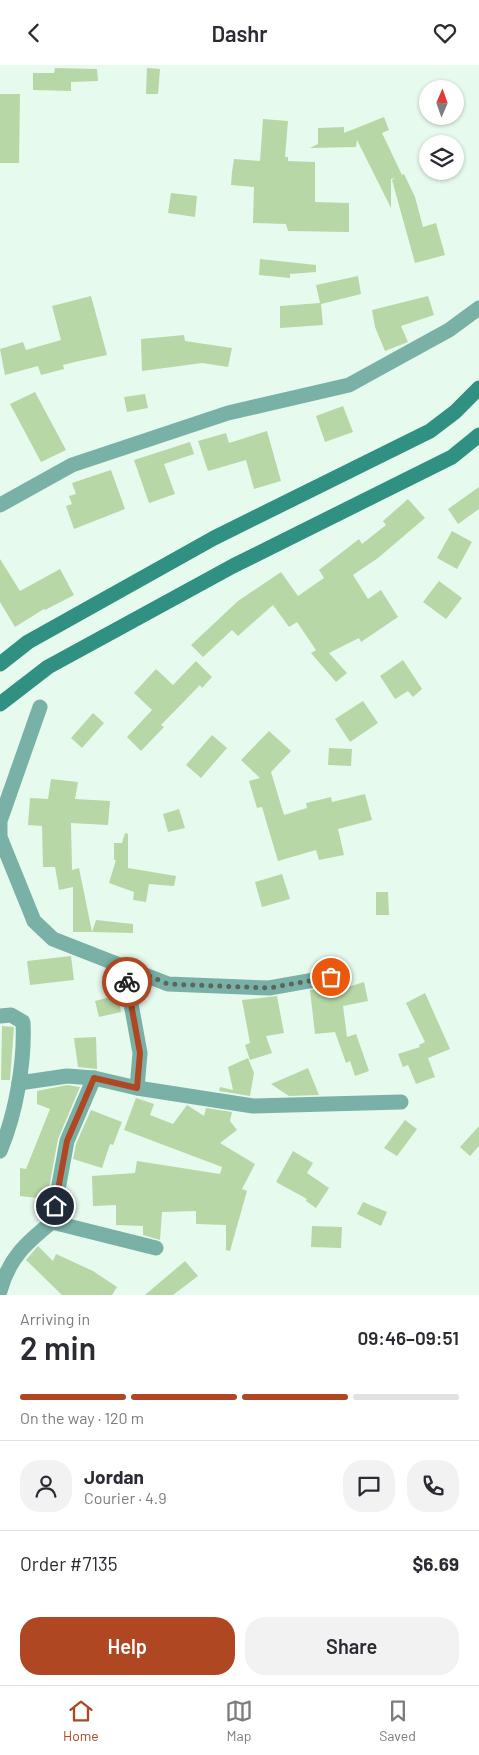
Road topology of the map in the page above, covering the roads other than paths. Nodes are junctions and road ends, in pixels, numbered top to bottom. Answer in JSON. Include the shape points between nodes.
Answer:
{"nodes":[{"id":1,"x":479,"y":307,"type":"edge"},
{"id":2,"x":479,"y":388,"type":"edge"},
{"id":3,"x":479,"y":435,"type":"edge"},
{"id":4,"x":0,"y":505,"type":"edge"},
{"id":5,"x":0,"y":663,"type":"edge"},
{"id":6,"x":0,"y":704,"type":"edge"},
{"id":7,"x":40,"y":707,"type":"dead end"},
{"id":8,"x":0,"y":823,"type":"edge"},
{"id":9,"x":124,"y":965,"type":"junction"},
{"id":10,"x":331,"y":977,"type":"dead end"},
{"id":11,"x":0,"y":1016,"type":"edge"},
{"id":12,"x":94,"y":1078,"type":"junction"},
{"id":13,"x":19,"y":1083,"type":"junction"},
{"id":14,"x":137,"y":1088,"type":"junction"},
{"id":15,"x":401,"y":1102,"type":"dead end"},
{"id":16,"x":0,"y":1151,"type":"edge"},
{"id":17,"x":52,"y":1222,"type":"junction"},
{"id":18,"x":156,"y":1248,"type":"dead end"},
{"id":19,"x":0,"y":1291,"type":"edge"}],
"edges":[{"from":1,"to":4,"type":"street","via":[[449,330],[349,385],[228,413],[72,465]]},
{"from":2,"to":5,"type":"main road","via":[[430,431],[214,538],[28,642]]},
{"from":3,"to":6,"type":"main road","via":[[452,457],[232,566],[48,667]]},
{"from":7,"to":8,"type":"street"},
{"from":8,"to":9,"type":"street","via":[[0,837],[34,921],[53,939]]},
{"from":9,"to":10,"type":"street","via":[[168,984],[269,988]]},
{"from":9,"to":14,"type":"street","via":[[140,1053]]},
{"from":11,"to":13,"type":"street","via":[[11,1015],[23,1022]]},
{"from":12,"to":13,"type":"street","via":[[67,1076]]},
{"from":12,"to":14,"type":"street"},
{"from":12,"to":17,"type":"street","via":[[67,1141]]},
{"from":13,"to":16,"type":"street"},
{"from":14,"to":15,"type":"street","via":[[253,1106]]},
{"from":17,"to":18,"type":"street"},
{"from":17,"to":19,"type":"street","via":[[25,1243],[4,1276]]}]}
